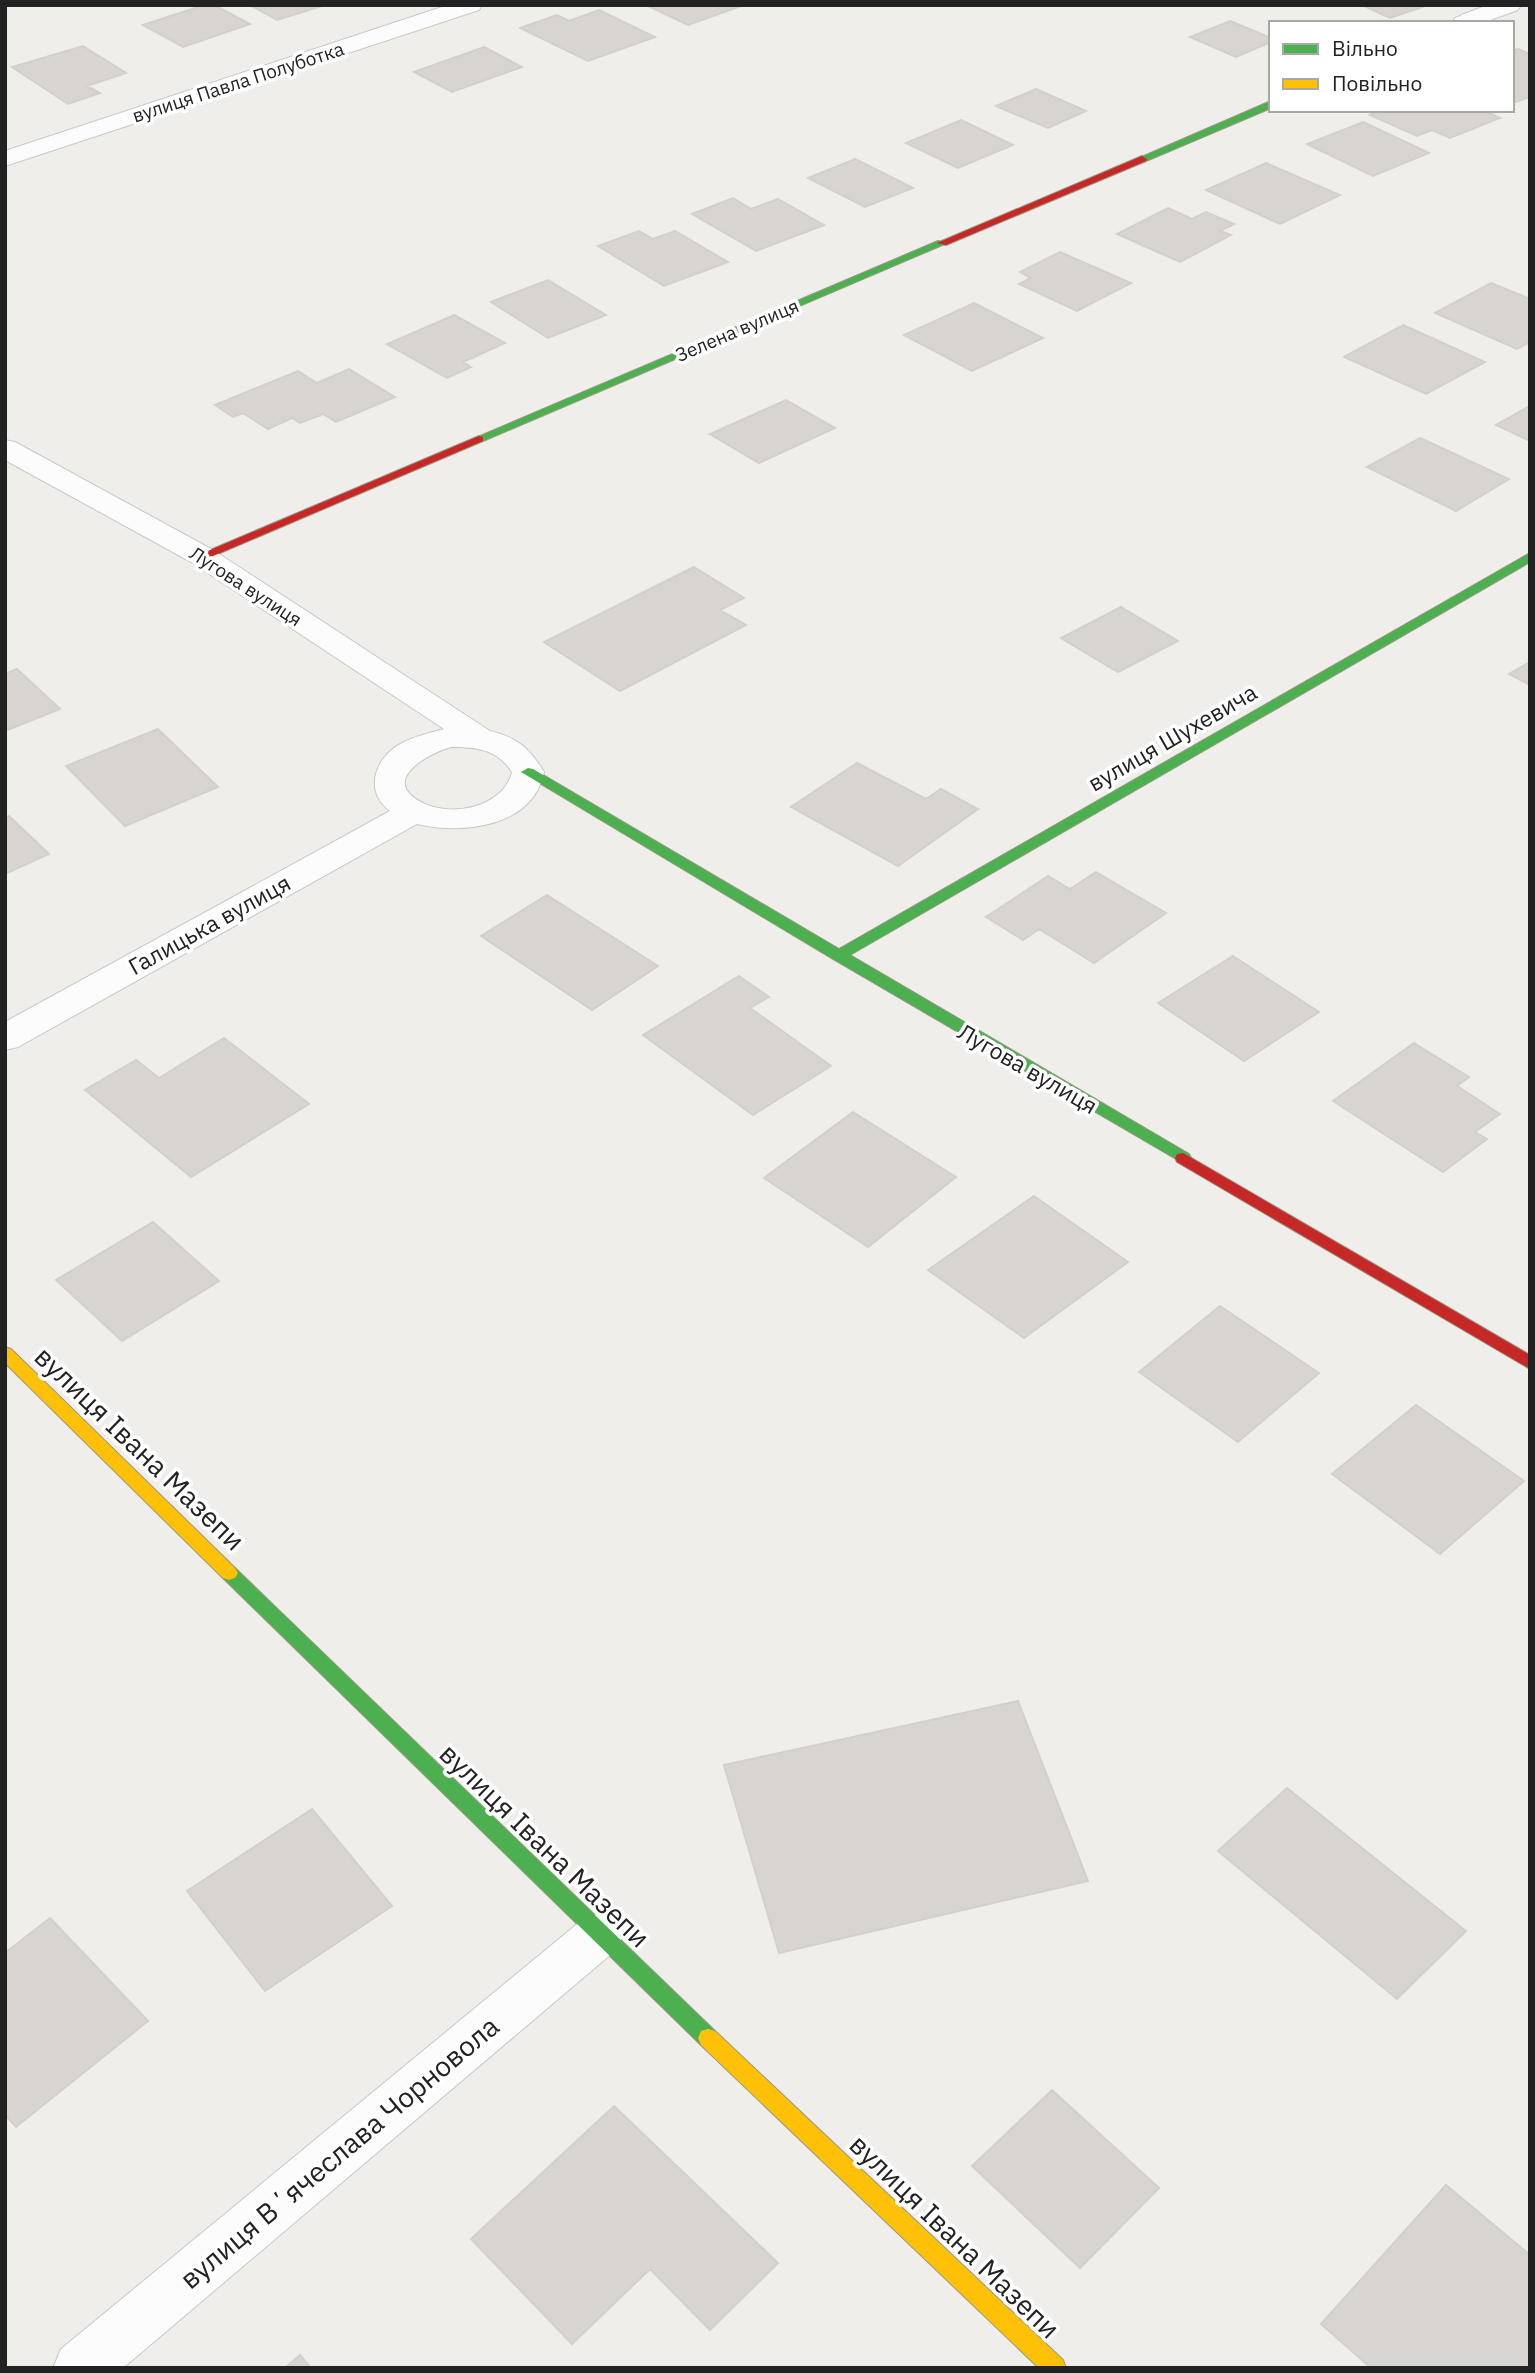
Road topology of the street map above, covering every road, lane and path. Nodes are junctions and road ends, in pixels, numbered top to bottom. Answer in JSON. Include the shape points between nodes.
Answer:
{"nodes":[{"id":1,"x":471,"y":5,"type":"edge"},
{"id":2,"x":1510,"y":5,"type":"edge"},
{"id":3,"x":1469,"y":21,"type":"edge"},
{"id":4,"x":1269,"y":105,"type":"edge"},
{"id":5,"x":5,"y":159,"type":"edge"},
{"id":6,"x":5,"y":448,"type":"edge"},
{"id":7,"x":202,"y":556,"type":"junction"},
{"id":8,"x":1530,"y":557,"type":"edge"},
{"id":9,"x":478,"y":737,"type":"junction"},
{"id":10,"x":528,"y":772,"type":"junction"},
{"id":11,"x":415,"y":811,"type":"junction"},
{"id":12,"x":838,"y":956,"type":"junction"},
{"id":13,"x":5,"y":1038,"type":"edge"},
{"id":14,"x":5,"y":1353,"type":"edge"},
{"id":15,"x":1530,"y":1363,"type":"edge"},
{"id":16,"x":599,"y":1936,"type":"junction"},
{"id":17,"x":80,"y":2368,"type":"edge"},
{"id":18,"x":1055,"y":2368,"type":"edge"}],
"edges":[{"from":1,"to":5,"type":"street","name":"вулиця Павла Полуботка"},
{"from":2,"to":3,"type":"street"},
{"from":4,"to":7,"type":"street","name":"Зелена вулиця"},
{"from":6,"to":7,"type":"street","name":"Лугова вулиця"},
{"from":7,"to":9,"type":"street","name":"Лугова вулиця"},
{"from":8,"to":12,"type":"street","name":"вулиця Шухевича"},
{"from":9,"to":10,"type":"street","via":[[503,744],[520,756]]},
{"from":9,"to":11,"type":"street","via":[[425,743],[404,755],[392,770],[390,786],[397,800]]},
{"from":10,"to":11,"type":"street","via":[[524,788],[510,803],[490,813],[463,819]]},
{"from":10,"to":12,"type":"street","name":"Лугова вулиця"},
{"from":11,"to":13,"type":"street","name":"Галицька вулиця"},
{"from":12,"to":15,"type":"street","name":"Лугова вулиця"},
{"from":14,"to":16,"type":"street","name":"вулиця Івана Мазепи"},
{"from":16,"to":17,"type":"street","name":"вулиця Вʼячеслава Чорновола"},
{"from":16,"to":18,"type":"street","name":"вулиця Івана Мазепи"}]}
